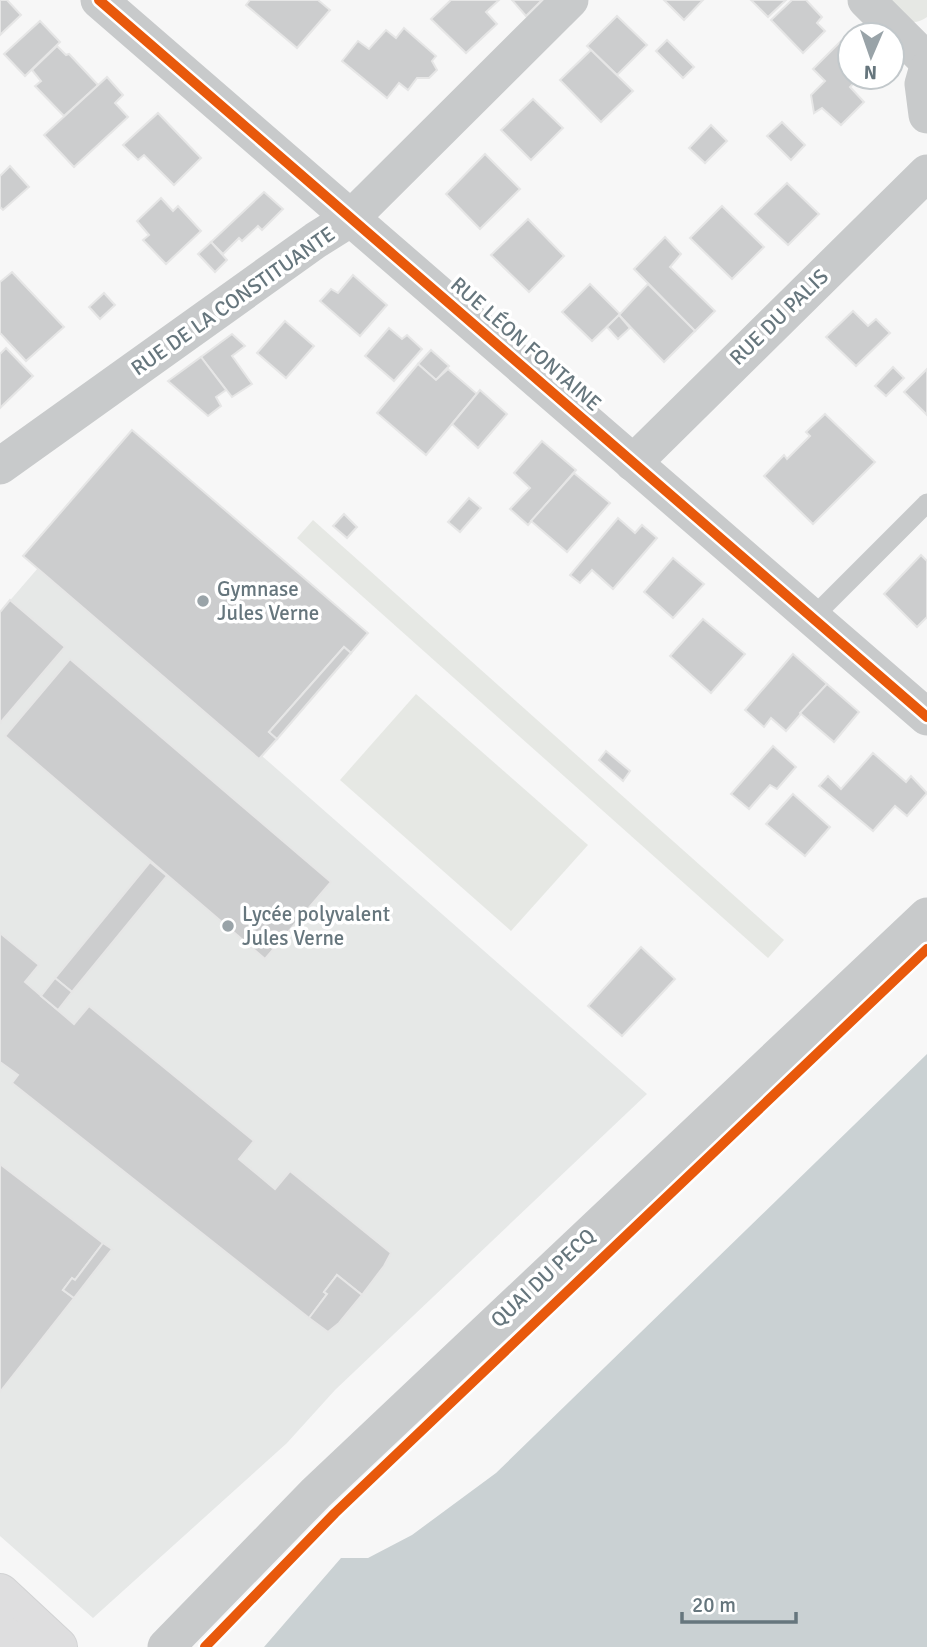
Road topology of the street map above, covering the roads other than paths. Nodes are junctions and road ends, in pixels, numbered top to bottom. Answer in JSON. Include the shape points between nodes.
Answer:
{"nodes":[{"id":1,"x":99,"y":0,"type":"edge"},
{"id":2,"x":570,"y":0,"type":"edge"},
{"id":3,"x":866,"y":0,"type":"edge"},
{"id":4,"x":927,"y":61,"type":"edge"},
{"id":5,"x":927,"y":70,"type":"edge"},
{"id":6,"x":927,"y":115,"type":"edge"},
{"id":7,"x":927,"y":173,"type":"edge"},
{"id":8,"x":351,"y":218,"type":"junction"},
{"id":9,"x":633,"y":463,"type":"junction"},
{"id":10,"x":0,"y":466,"type":"edge"},
{"id":11,"x":927,"y":503,"type":"edge"},
{"id":12,"x":812,"y":618,"type":"junction"},
{"id":13,"x":927,"y":718,"type":"edge"},
{"id":14,"x":927,"y":916,"type":"edge"},
{"id":15,"x":0,"y":1593,"type":"edge"},
{"id":16,"x":0,"y":1632,"type":"edge"},
{"id":17,"x":18,"y":1647,"type":"edge"},
{"id":18,"x":58,"y":1647,"type":"edge"},
{"id":19,"x":166,"y":1647,"type":"edge"}],
"edges":[{"from":1,"to":8,"type":"street","name":"RUE LÉON FONTAINE"},
{"from":2,"to":8,"type":"street","name":"RUE DE LA CONSTITUANTE"},
{"from":3,"to":4,"type":"street"},
{"from":5,"to":6,"type":"street","via":[[923,84]]},
{"from":7,"to":9,"type":"street","name":"RUE DU PALIS"},
{"from":8,"to":9,"type":"street","name":"RUE LÉON FONTAINE"},
{"from":8,"to":10,"type":"street","name":"RUE DE LA CONSTITUANTE"},
{"from":9,"to":12,"type":"street","name":"RUE LÉON FONTAINE"},
{"from":11,"to":12,"type":"lane"},
{"from":12,"to":13,"type":"street","name":"RUE LÉON FONTAINE"},
{"from":14,"to":19,"type":"street","name":"QUAI DU PECQ","via":[[316,1493]]},
{"from":15,"to":18,"type":"main road"},
{"from":16,"to":17,"type":"main road"}]}
